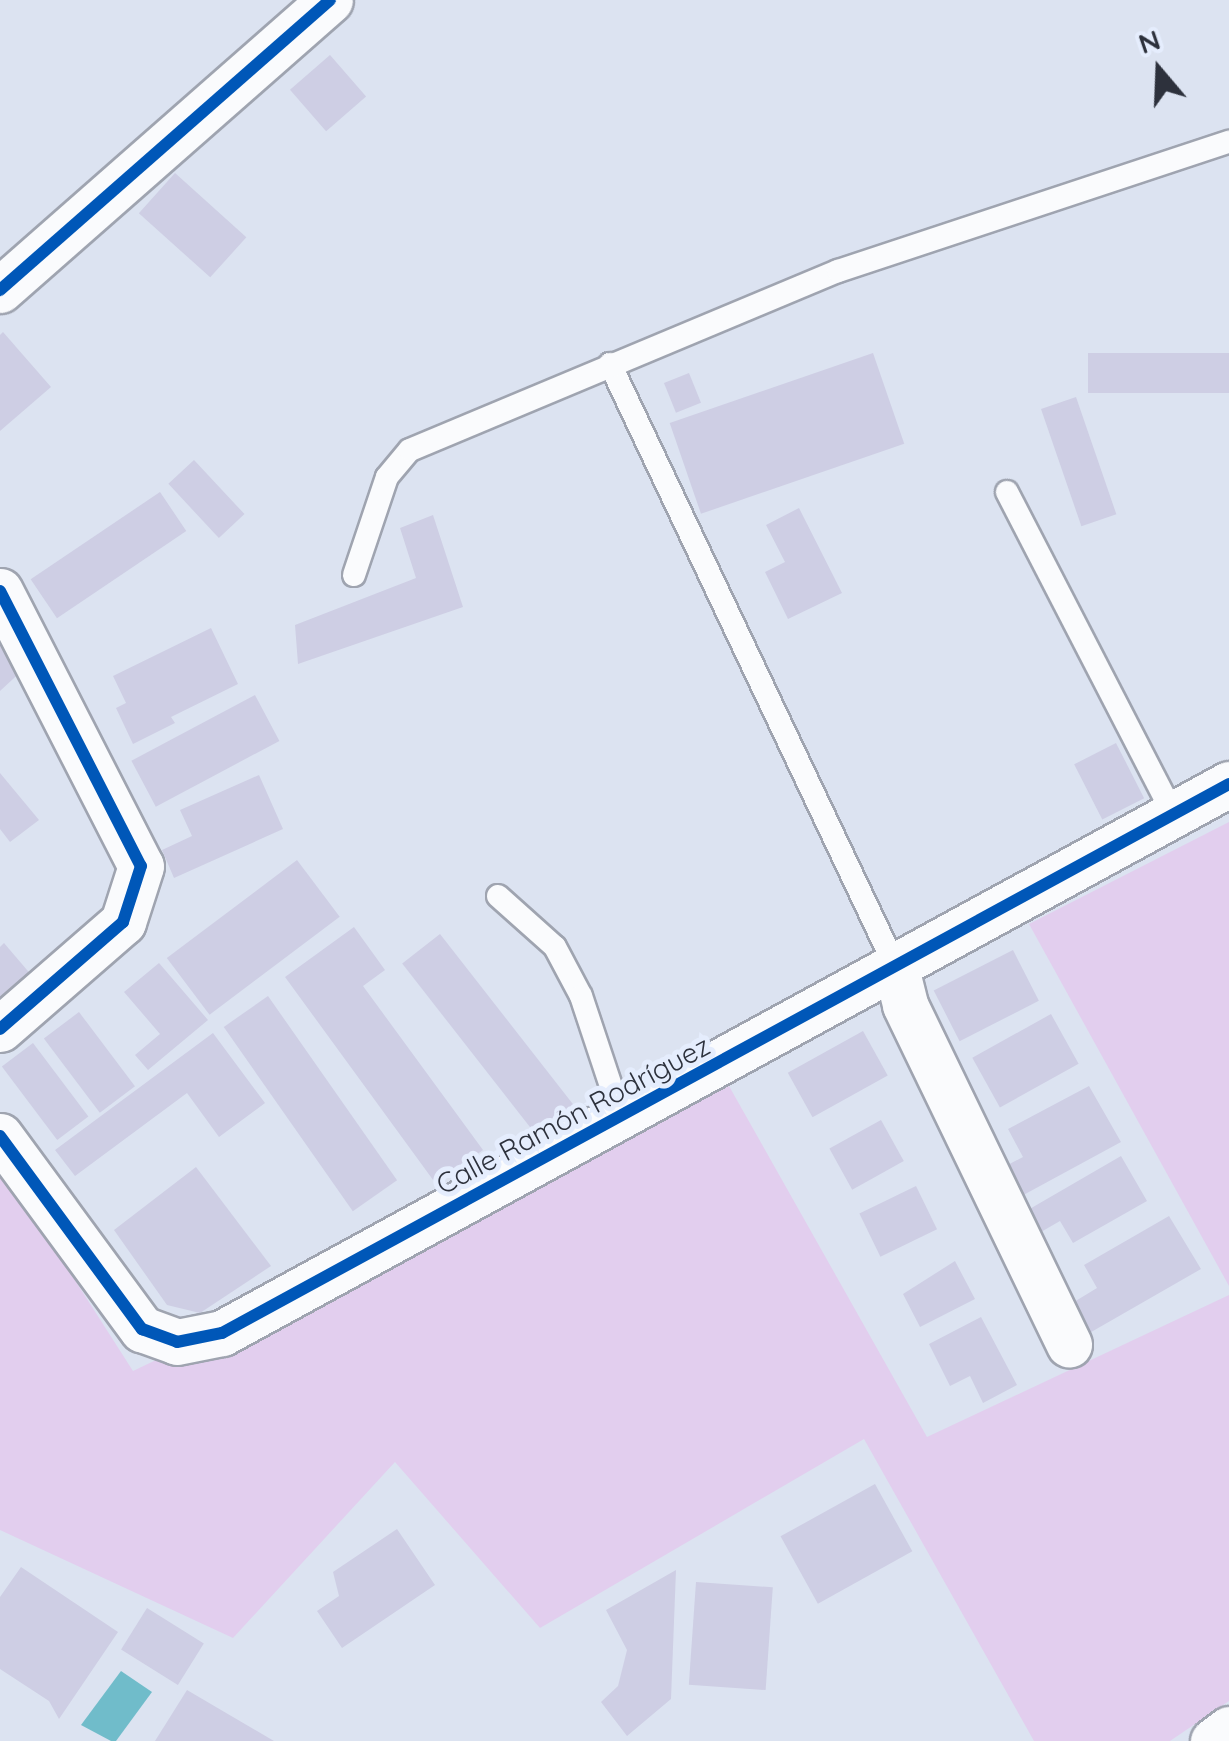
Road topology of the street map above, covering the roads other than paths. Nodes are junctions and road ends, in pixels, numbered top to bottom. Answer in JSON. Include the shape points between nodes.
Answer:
{"nodes":[{"id":1,"x":330,"y":0,"type":"edge"},
{"id":2,"x":1229,"y":142,"type":"edge"},
{"id":3,"x":0,"y":290,"type":"edge"},
{"id":4,"x":610,"y":364,"type":"junction"},
{"id":5,"x":1007,"y":492,"type":"dead end"},
{"id":6,"x":354,"y":574,"type":"dead end"},
{"id":7,"x":0,"y":590,"type":"edge"},
{"id":8,"x":1229,"y":784,"type":"edge"},
{"id":9,"x":1172,"y":813,"type":"junction"},
{"id":10,"x":498,"y":896,"type":"dead end"},
{"id":11,"x":896,"y":968,"type":"junction"},
{"id":12,"x":0,"y":1029,"type":"edge"},
{"id":13,"x":621,"y":1116,"type":"junction"},
{"id":14,"x":0,"y":1136,"type":"edge"},
{"id":15,"x":1069,"y":1344,"type":"dead end"},
{"id":16,"x":1229,"y":1730,"type":"edge"},
{"id":17,"x":1213,"y":1741,"type":"edge"}],
"edges":[{"from":1,"to":3,"type":"street"},
{"from":2,"to":4,"type":"lane","via":[[838,272]]},
{"from":4,"to":6,"type":"lane","via":[[410,450],[387,477]]},
{"from":4,"to":11,"type":"lane"},
{"from":5,"to":9,"type":"lane"},
{"from":7,"to":12,"type":"street","via":[[141,866],[123,922]]},
{"from":8,"to":9,"type":"street","name":"Calle Ramón Rodríguez"},
{"from":9,"to":11,"type":"street","name":"Calle Ramón Rodríguez"},
{"from":10,"to":13,"type":"lane","via":[[555,948],[581,996]]},
{"from":11,"to":13,"type":"street","name":"Calle Ramón Rodríguez"},
{"from":11,"to":15,"type":"street","via":[[905,1005]]},
{"from":13,"to":14,"type":"street","name":"Calle Ramón Rodríguez","via":[[222,1333],[177,1342],[142,1329]]},
{"from":16,"to":17,"type":"street"}]}
